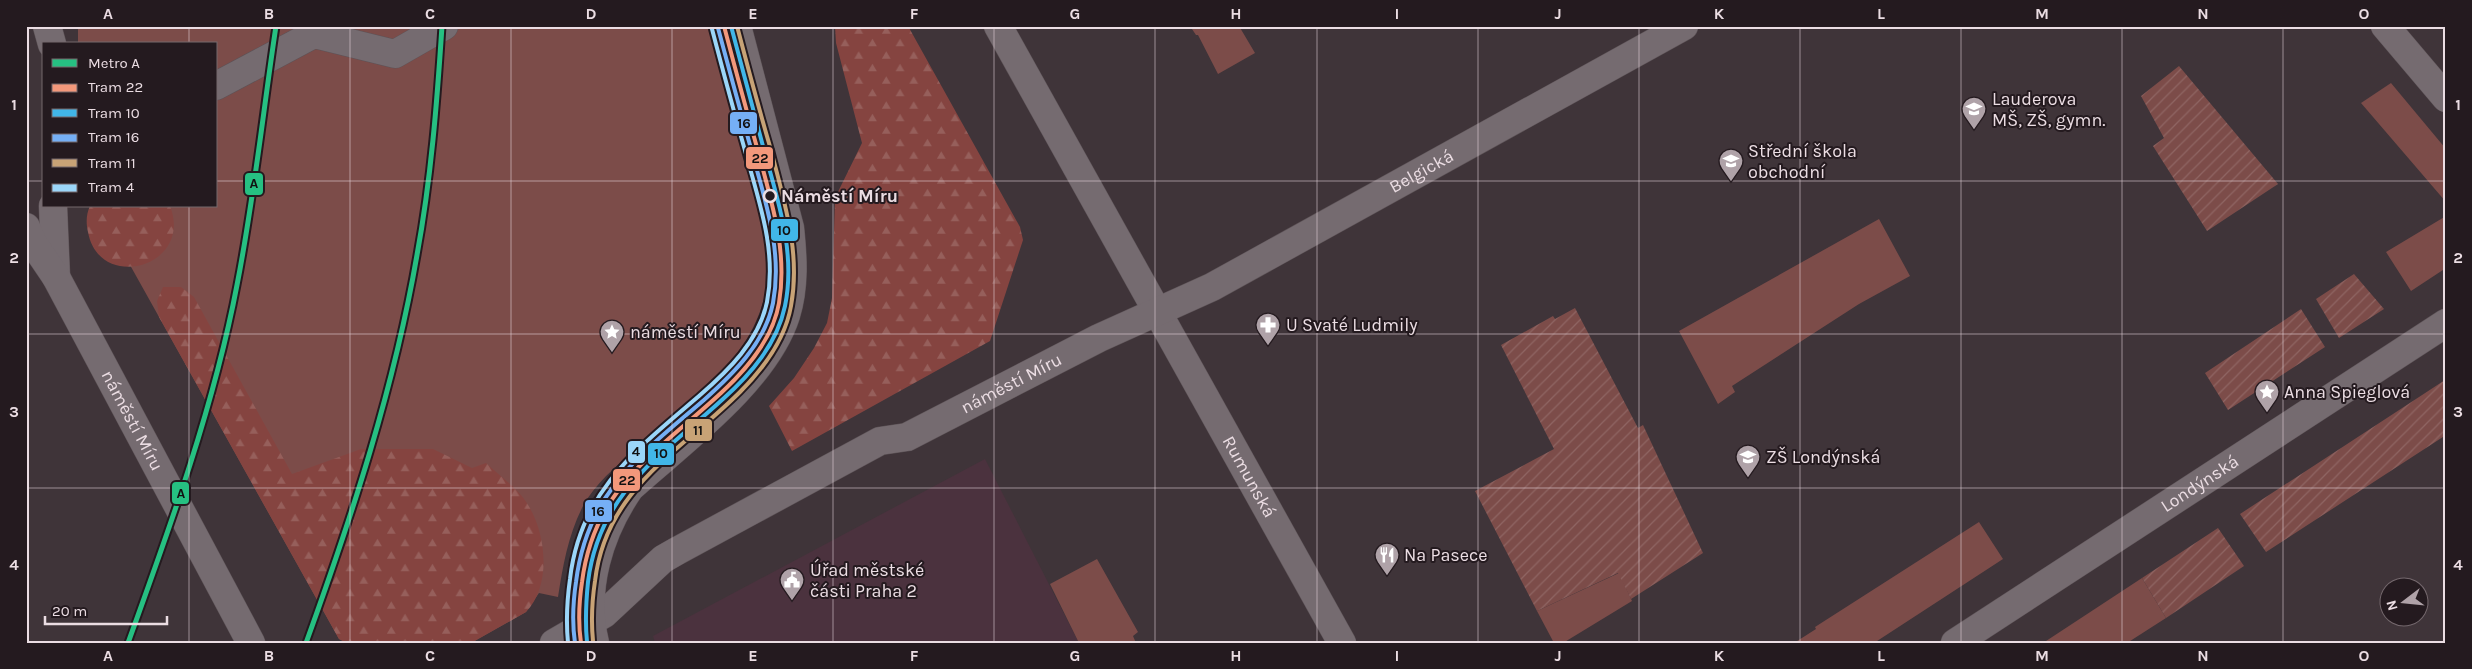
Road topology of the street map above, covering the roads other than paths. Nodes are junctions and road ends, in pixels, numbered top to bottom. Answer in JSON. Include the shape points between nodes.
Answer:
{"nodes":[{"id":1,"x":48,"y":26,"type":"edge"},
{"id":2,"x":444,"y":26,"type":"edge"},
{"id":3,"x":737,"y":26,"type":"edge"},
{"id":4,"x":998,"y":26,"type":"edge"},
{"id":5,"x":1684,"y":26,"type":"edge"},
{"id":6,"x":2385,"y":26,"type":"edge"},
{"id":7,"x":52,"y":42,"type":"edge"},
{"id":8,"x":218,"y":85,"type":"edge"},
{"id":9,"x":2446,"y":98,"type":"edge"},
{"id":10,"x":53,"y":208,"type":"edge"},
{"id":11,"x":26,"y":227,"type":"edge"},
{"id":12,"x":56,"y":277,"type":"junction"},
{"id":13,"x":1157,"y":310,"type":"junction"},
{"id":14,"x":2446,"y":323,"type":"edge"},
{"id":15,"x":592,"y":633,"type":"edge"},
{"id":16,"x":251,"y":643,"type":"edge"},
{"id":17,"x":554,"y":643,"type":"edge"},
{"id":18,"x":1342,"y":643,"type":"edge"},
{"id":19,"x":1955,"y":643,"type":"edge"}],
"edges":[{"from":1,"to":7,"type":"street"},
{"from":2,"to":8,"type":"street","via":[[395,54],[314,34]]},
{"from":3,"to":15,"type":"street","via":[[790,228],[792,280],[786,316],[758,367],[733,396],[630,488],[619,504],[606,530],[594,569]]},
{"from":4,"to":13,"type":"street"},
{"from":5,"to":13,"type":"street","name":"Belgická","via":[[1212,287]]},
{"from":6,"to":9,"type":"street"},
{"from":10,"to":12,"type":"street","name":"náměstí Míru"},
{"from":11,"to":12,"type":"street","name":"náměstí Míru"},
{"from":12,"to":16,"type":"street","name":"náměstí Míru"},
{"from":13,"to":15,"type":"street","name":"náměstí Míru","via":[[907,437],[880,441],[663,559],[604,614]]},
{"from":13,"to":18,"type":"street","name":"Rumunská"},
{"from":14,"to":19,"type":"street","name":"Londýnská"},
{"from":15,"to":17,"type":"street","name":"náměstí Míru"}]}
